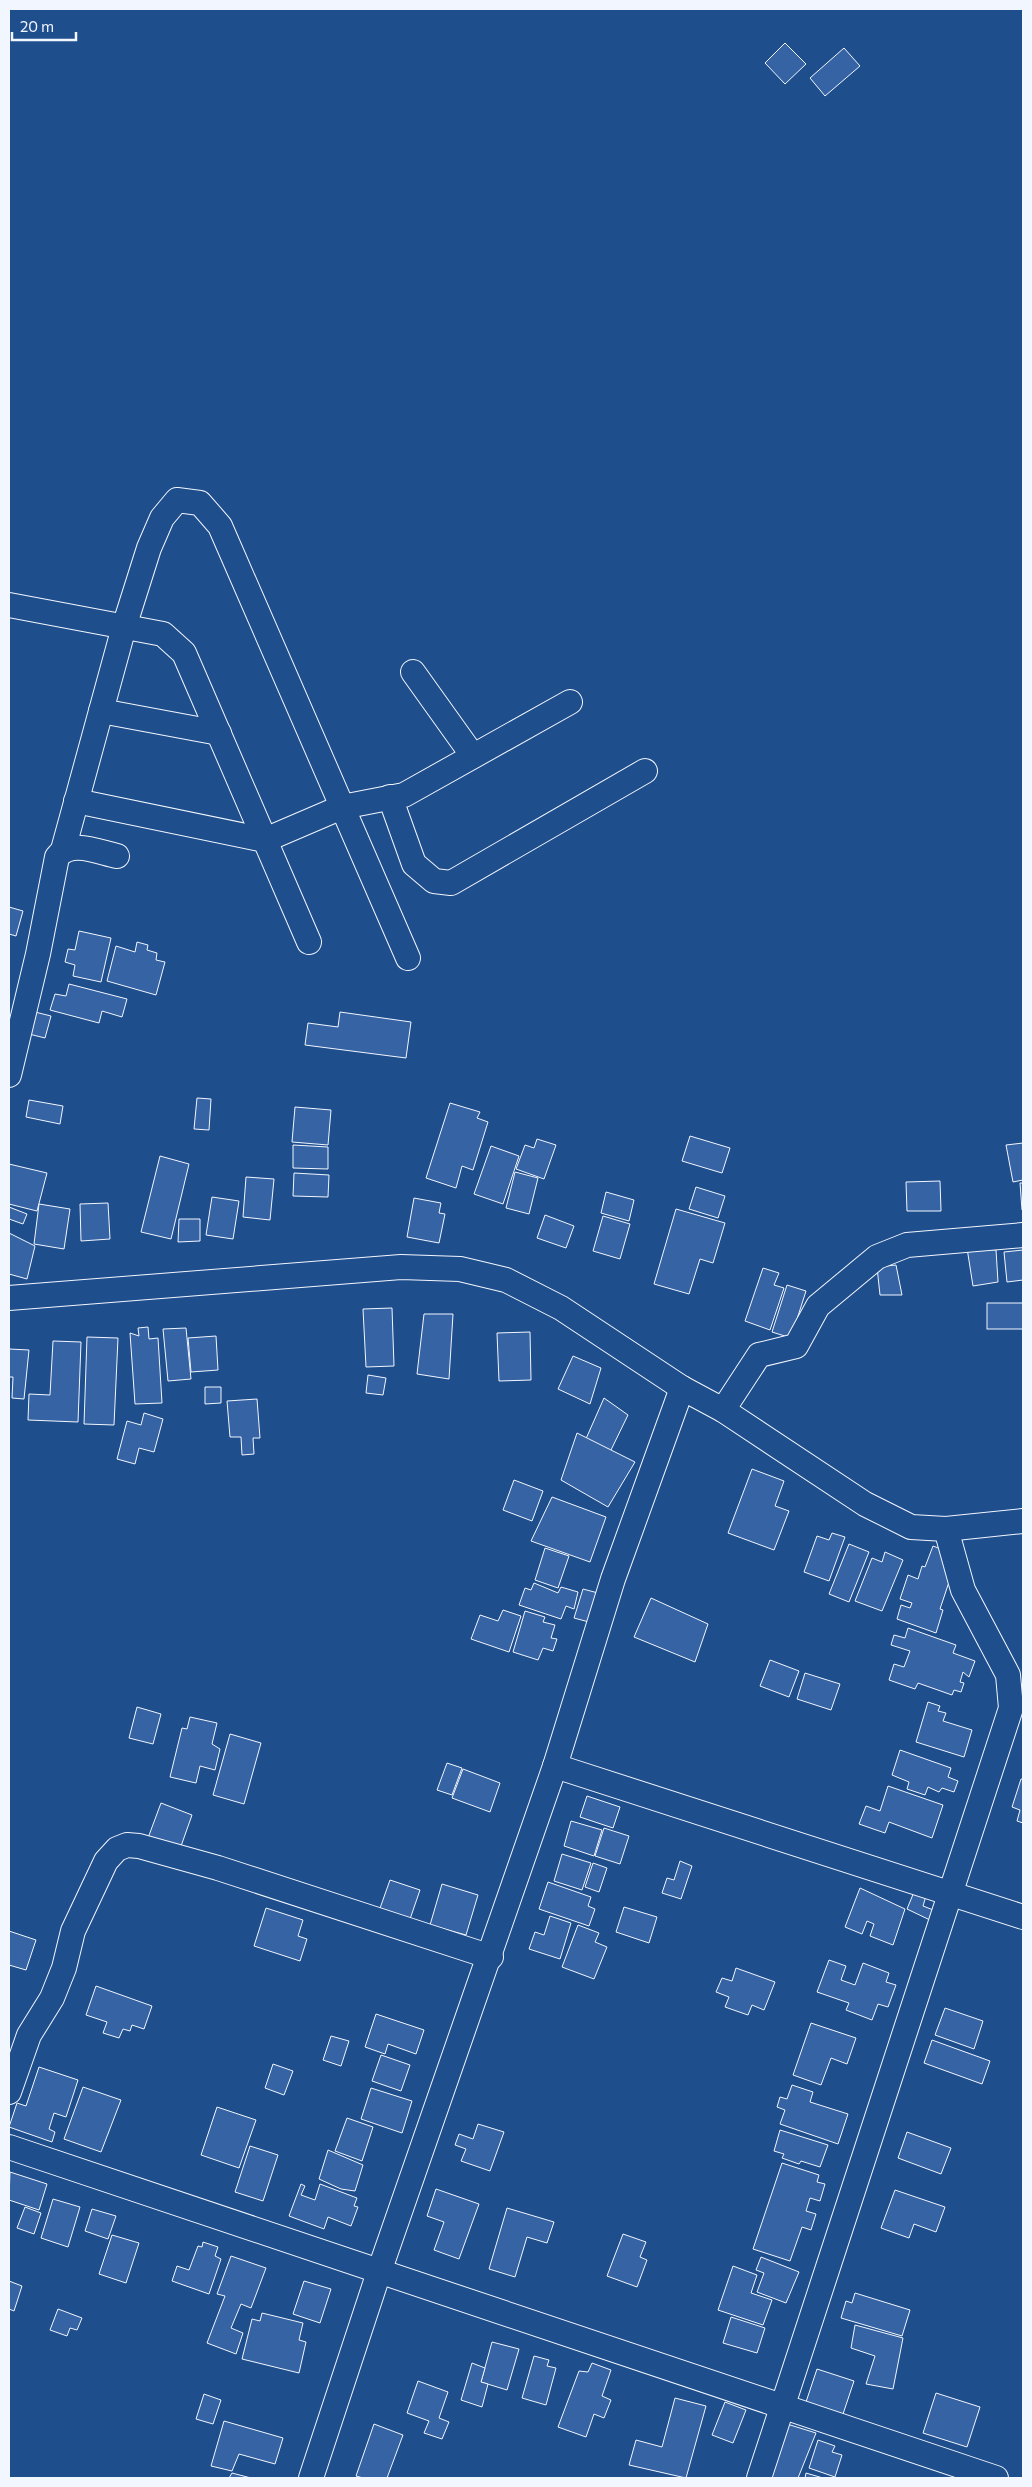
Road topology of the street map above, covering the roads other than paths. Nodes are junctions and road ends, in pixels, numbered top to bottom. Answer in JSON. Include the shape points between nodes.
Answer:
{"nodes":[{"id":1,"x":9,"y":605,"type":"edge"},
{"id":2,"x":124,"y":628,"type":"junction"},
{"id":3,"x":414,"y":672,"type":"dead end"},
{"id":4,"x":570,"y":702,"type":"dead end"},
{"id":5,"x":101,"y":711,"type":"junction"},
{"id":6,"x":219,"y":733,"type":"junction"},
{"id":7,"x":473,"y":756,"type":"junction"},
{"id":8,"x":645,"y":771,"type":"dead end"},
{"id":9,"x":390,"y":797,"type":"junction"},
{"id":10,"x":76,"y":801,"type":"junction"},
{"id":11,"x":342,"y":807,"type":"junction"},
{"id":12,"x":265,"y":840,"type":"junction"},
{"id":13,"x":63,"y":850,"type":"junction"},
{"id":14,"x":117,"y":856,"type":"dead end"},
{"id":15,"x":308,"y":942,"type":"dead end"},
{"id":16,"x":408,"y":958,"type":"dead end"},
{"id":17,"x":9,"y":1075,"type":"edge"},
{"id":18,"x":1023,"y":1234,"type":"edge"},
{"id":19,"x":9,"y":1298,"type":"edge"},
{"id":20,"x":682,"y":1388,"type":"junction"},
{"id":21,"x":723,"y":1410,"type":"junction"},
{"id":22,"x":1023,"y":1521,"type":"edge"},
{"id":23,"x":946,"y":1529,"type":"junction"},
{"id":24,"x":556,"y":1766,"type":"junction"},
{"id":25,"x":950,"y":1893,"type":"junction"},
{"id":26,"x":1023,"y":1918,"type":"edge"},
{"id":27,"x":490,"y":1957,"type":"junction"},
{"id":28,"x":9,"y":2092,"type":"edge"},
{"id":29,"x":9,"y":2147,"type":"edge"},
{"id":30,"x":379,"y":2272,"type":"junction"},
{"id":31,"x":782,"y":2407,"type":"junction"},
{"id":32,"x":311,"y":2478,"type":"edge"},
{"id":33,"x":759,"y":2478,"type":"edge"},
{"id":34,"x":996,"y":2478,"type":"edge"}],
"edges":[{"from":1,"to":2,"type":"street"},
{"from":2,"to":5,"type":"street"},
{"from":2,"to":6,"type":"street","via":[[163,634],[184,652]]},
{"from":2,"to":11,"type":"street","via":[[162,518],[177,500],[200,503],[220,526]]},
{"from":3,"to":7,"type":"street"},
{"from":4,"to":7,"type":"street"},
{"from":5,"to":6,"type":"street"},
{"from":5,"to":10,"type":"street"},
{"from":6,"to":12,"type":"street"},
{"from":7,"to":9,"type":"street","via":[[404,795]]},
{"from":8,"to":9,"type":"street","via":[[451,882],[434,881],[414,864]]},
{"from":9,"to":11,"type":"street"},
{"from":10,"to":12,"type":"street"},
{"from":10,"to":13,"type":"street"},
{"from":11,"to":12,"type":"street"},
{"from":11,"to":16,"type":"street"},
{"from":12,"to":15,"type":"street"},
{"from":13,"to":14,"type":"street","via":[[72,847]]},
{"from":13,"to":17,"type":"street","via":[[58,857]]},
{"from":18,"to":21,"type":"street","via":[[907,1245],[878,1257],[818,1306],[796,1346],[759,1356]]},
{"from":19,"to":20,"type":"street","via":[[401,1268],[460,1269],[506,1280],[560,1308]]},
{"from":20,"to":21,"type":"street"},
{"from":20,"to":24,"type":"street","via":[[613,1579]]},
{"from":21,"to":23,"type":"street","via":[[865,1504],[911,1527]]},
{"from":22,"to":23,"type":"street"},
{"from":23,"to":25,"type":"street","via":[[963,1590],[1008,1675],[1011,1690],[1010,1708]]},
{"from":24,"to":25,"type":"street"},
{"from":24,"to":27,"type":"street"},
{"from":25,"to":26,"type":"street"},
{"from":25,"to":31,"type":"street"},
{"from":27,"to":28,"type":"street","via":[[218,1868],[127,1845],[106,1861],[82,1910],[52,1998],[29,2035]]},
{"from":27,"to":30,"type":"street"},
{"from":29,"to":30,"type":"street"},
{"from":30,"to":31,"type":"street"},
{"from":30,"to":32,"type":"street"},
{"from":31,"to":33,"type":"street"},
{"from":31,"to":34,"type":"street"}]}
